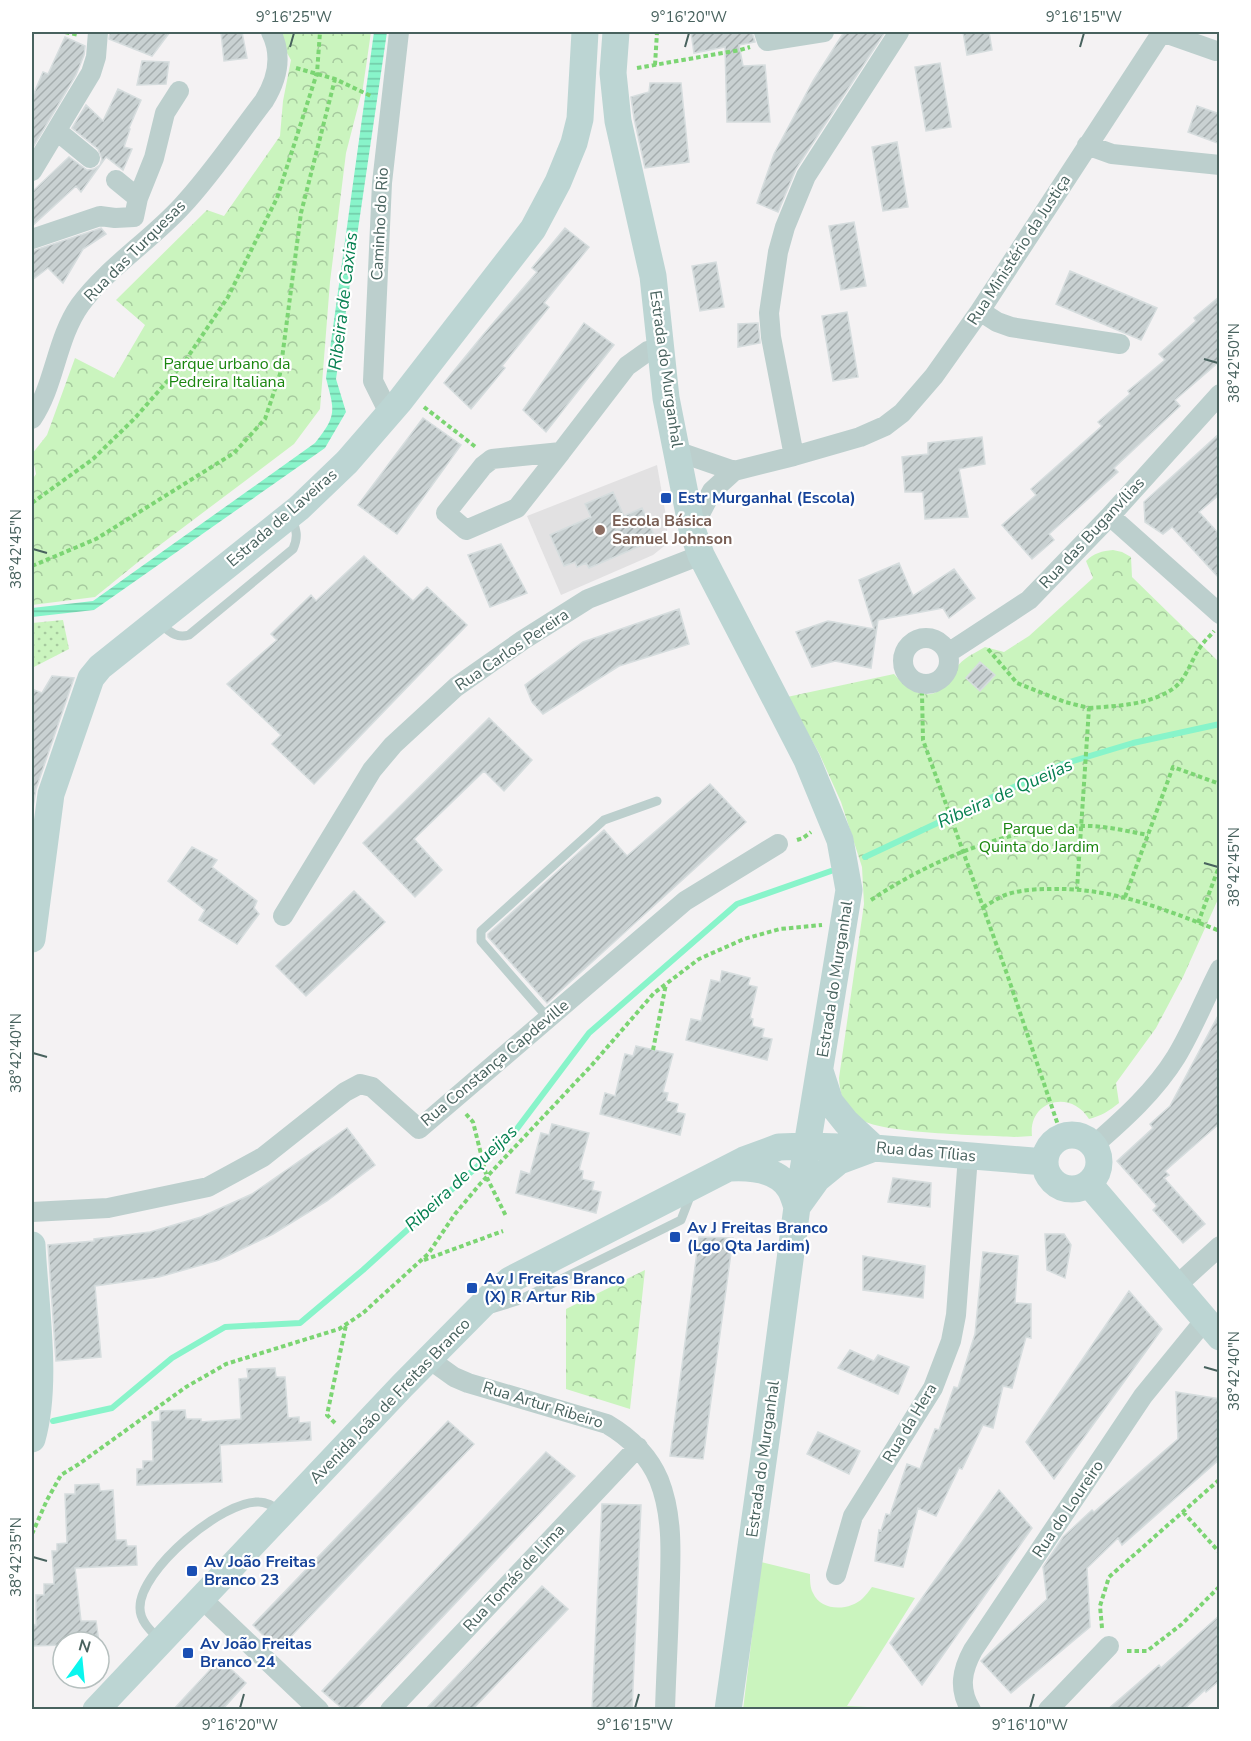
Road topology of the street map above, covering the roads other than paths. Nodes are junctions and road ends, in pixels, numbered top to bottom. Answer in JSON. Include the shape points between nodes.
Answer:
{"nodes":[{"id":1,"x":98,"y":32,"type":"edge"},
{"id":2,"x":271,"y":32,"type":"edge"},
{"id":3,"x":399,"y":32,"type":"edge"},
{"id":4,"x":585,"y":32,"type":"edge"},
{"id":5,"x":616,"y":32,"type":"edge"},
{"id":6,"x":824,"y":32,"type":"edge"},
{"id":7,"x":899,"y":32,"type":"edge"},
{"id":8,"x":766,"y":36,"type":"edge"},
{"id":9,"x":1216,"y":51,"type":"dead end"},
{"id":10,"x":179,"y":91,"type":"dead end"},
{"id":11,"x":57,"y":131,"type":"junction"},
{"id":12,"x":1087,"y":145,"type":"junction"},
{"id":13,"x":90,"y":158,"type":"dead end"},
{"id":14,"x":1220,"y":165,"type":"edge"},
{"id":15,"x":32,"y":171,"type":"edge"},
{"id":16,"x":116,"y":180,"type":"dead end"},
{"id":17,"x":136,"y":208,"type":"junction"},
{"id":18,"x":152,"y":235,"type":"junction"},
{"id":19,"x":32,"y":238,"type":"edge"},
{"id":20,"x":980,"y":311,"type":"junction"},
{"id":21,"x":1120,"y":344,"type":"dead end"},
{"id":22,"x":660,"y":348,"type":"junction"},
{"id":23,"x":1220,"y":394,"type":"edge"},
{"id":24,"x":398,"y":403,"type":"junction"},
{"id":25,"x":34,"y":408,"type":"edge"},
{"id":26,"x":676,"y":451,"type":"junction"},
{"id":27,"x":561,"y":452,"type":"junction"},
{"id":28,"x":794,"y":456,"type":"junction"},
{"id":29,"x":734,"y":471,"type":"junction"},
{"id":30,"x":1110,"y":516,"type":"junction"},
{"id":31,"x":692,"y":529,"type":"junction"},
{"id":32,"x":700,"y":555,"type":"junction"},
{"id":33,"x":1220,"y":614,"type":"edge"},
{"id":34,"x":948,"y":653,"type":"junction"},
{"id":35,"x":657,"y":801,"type":"dead end"},
{"id":36,"x":778,"y":844,"type":"road end"},
{"id":37,"x":283,"y":916,"type":"dead end"},
{"id":38,"x":32,"y":939,"type":"edge"},
{"id":39,"x":1220,"y":969,"type":"edge"},
{"id":40,"x":548,"y":1018,"type":"junction"},
{"id":41,"x":820,"y":1071,"type":"junction"},
{"id":42,"x":1094,"y":1145,"type":"junction"},
{"id":43,"x":806,"y":1146,"type":"junction"},
{"id":44,"x":874,"y":1148,"type":"junction"},
{"id":45,"x":968,"y":1156,"type":"junction"},
{"id":46,"x":1045,"y":1162,"type":"junction"},
{"id":47,"x":728,"y":1169,"type":"junction"},
{"id":48,"x":1089,"y":1184,"type":"junction"},
{"id":49,"x":797,"y":1207,"type":"junction"},
{"id":50,"x":32,"y":1212,"type":"edge"},
{"id":51,"x":32,"y":1245,"type":"edge"},
{"id":52,"x":1220,"y":1246,"type":"edge"},
{"id":53,"x":1176,"y":1286,"type":"junction"},
{"id":54,"x":1212,"y":1329,"type":"edge"},
{"id":55,"x":429,"y":1359,"type":"junction"},
{"id":56,"x":32,"y":1440,"type":"edge"},
{"id":57,"x":638,"y":1447,"type":"junction"},
{"id":58,"x":284,"y":1513,"type":"junction"},
{"id":59,"x":836,"y":1575,"type":"dead end"},
{"id":60,"x":201,"y":1598,"type":"junction"},
{"id":61,"x":160,"y":1641,"type":"junction"},
{"id":62,"x":1109,"y":1646,"type":"road end"},
{"id":63,"x":96,"y":1710,"type":"edge"},
{"id":64,"x":319,"y":1710,"type":"edge"},
{"id":65,"x":390,"y":1710,"type":"edge"},
{"id":66,"x":665,"y":1710,"type":"edge"},
{"id":67,"x":728,"y":1710,"type":"edge"},
{"id":68,"x":971,"y":1710,"type":"edge"},
{"id":69,"x":1048,"y":1710,"type":"edge"}],
"edges":[{"from":1,"to":11,"type":"street","via":[[92,73]]},
{"from":2,"to":18,"type":"street","name":"Rua das Turquesas","via":[[278,64],[273,87],[182,206]]},
{"from":3,"to":24,"type":"street","name":"Caminho do Rio","via":[[382,183],[373,381]]},
{"from":4,"to":24,"type":"street","name":"Estrada de Laveiras","via":[[580,119],[553,193],[534,229]]},
{"from":5,"to":22,"type":"street","name":"Estrada do Murganhal","via":[[613,72],[618,121],[653,276]]},
{"from":6,"to":8,"type":"street"},
{"from":7,"to":28,"type":"street","via":[[806,176],[778,252],[769,313]]},
{"from":9,"to":12,"type":"street","name":"Rua Ministério da Justiça","via":[[1162,32]]},
{"from":10,"to":17,"type":"street","via":[[165,113]]},
{"from":11,"to":13,"type":"street"},
{"from":11,"to":15,"type":"street"},
{"from":12,"to":14,"type":"street","via":[[1112,154]]},
{"from":12,"to":20,"type":"street","name":"Rua Ministério da Justiça"},
{"from":16,"to":17,"type":"street"},
{"from":17,"to":18,"type":"street"},
{"from":17,"to":19,"type":"street","via":[[115,218],[100,216]]},
{"from":18,"to":25,"type":"street","name":"Rua das Turquesas","via":[[80,306]]},
{"from":20,"to":21,"type":"street","via":[[1011,327]]},
{"from":20,"to":28,"type":"street","name":"Rua Ministério da Justiça","via":[[902,413],[860,437]]},
{"from":22,"to":26,"type":"street","name":"Estrada do Murganhal"},
{"from":22,"to":27,"type":"street","via":[[637,357],[627,366]]},
{"from":23,"to":30,"type":"street","name":"Rua das Buganvílias"},
{"from":24,"to":38,"type":"street","name":"Estrada de Laveiras","via":[[346,462],[290,515],[100,667],[87,687],[51,794]]},
{"from":26,"to":29,"type":"street"},
{"from":26,"to":31,"type":"street","name":"Estrada do Murganhal"},
{"from":27,"to":27,"type":"street","via":[[517,507],[466,530],[446,513],[492,459]]},
{"from":28,"to":29,"type":"street","name":"Rua Ministério da Justiça"},
{"from":29,"to":31,"type":"street","name":"Rua Ministério da Justiça","via":[[712,491]]},
{"from":30,"to":33,"type":"street"},
{"from":30,"to":34,"type":"street","name":"Rua das Buganvílias","via":[[1029,600]]},
{"from":31,"to":32,"type":"street","name":"Estrada do Murganhal"},
{"from":32,"to":37,"type":"street","name":"Rua Carlos Pereira","via":[[588,599],[456,687],[393,745],[372,770]]},
{"from":32,"to":41,"type":"street","name":"Estrada do Murganhal","via":[[807,760],[840,840],[849,890]]},
{"from":34,"to":34,"type":"street","via":[[945,675],[932,683],[911,678],[903,665],[910,644],[924,638],[939,641]]},
{"from":35,"to":40,"type":"lane","via":[[604,820],[481,931],[481,941]]},
{"from":36,"to":40,"type":"street","name":"Rua Constança Capdeville","via":[[685,901]]},
{"from":39,"to":42,"type":"street","via":[[1189,1033],[1156,1085]]},
{"from":40,"to":50,"type":"street","name":"Rua Constança Capdeville","via":[[419,1129],[372,1087],[360,1084],[263,1157],[208,1187],[108,1208]]},
{"from":41,"to":43,"type":"street","name":"Estrada do Murganhal"},
{"from":41,"to":44,"type":"street","via":[[830,1102]]},
{"from":42,"to":46,"type":"street","via":[[1080,1136],[1062,1137],[1050,1147]]},
{"from":42,"to":48,"type":"street","via":[[1100,1161]]},
{"from":43,"to":44,"type":"street","name":"Rua das Tílias"},
{"from":43,"to":47,"type":"street","name":"Avenida João de Freitas Branco","via":[[762,1152]]},
{"from":43,"to":49,"type":"street","name":"Estrada do Murganhal"},
{"from":44,"to":45,"type":"street","name":"Rua das Tílias"},
{"from":44,"to":49,"type":"street","via":[[839,1161],[817,1179]]},
{"from":45,"to":46,"type":"street","name":"Rua das Tílias"},
{"from":45,"to":59,"type":"street","name":"Rua da Hera","via":[[951,1341],[933,1388],[853,1516]]},
{"from":46,"to":48,"type":"street","via":[[1050,1179],[1064,1189]]},
{"from":47,"to":49,"type":"street","via":[[762,1170],[776,1176],[790,1188]]},
{"from":47,"to":55,"type":"street","name":"Avenida João de Freitas Branco","via":[[510,1280]]},
{"from":48,"to":53,"type":"street"},
{"from":49,"to":67,"type":"street","name":"Estrada do Murganhal"},
{"from":51,"to":56,"type":"street","via":[[39,1367],[38,1414]]},
{"from":52,"to":53,"type":"street"},
{"from":53,"to":54,"type":"street"},
{"from":54,"to":68,"type":"street","name":"Rua do Loureiro","via":[[1143,1396],[973,1650],[962,1677]]},
{"from":55,"to":57,"type":"street","name":"Rua Artur Ribeiro","via":[[468,1383],[607,1424]]},
{"from":55,"to":58,"type":"street","name":"Avenida João de Freitas Branco"},
{"from":57,"to":65,"type":"street","name":"Rua Tomás de Lima"},
{"from":57,"to":66,"type":"street","name":"Rua Artur Ribeiro","via":[[658,1478],[668,1509]]},
{"from":58,"to":60,"type":"street","name":"Avenida João de Freitas Branco"},
{"from":58,"to":61,"type":"lane","via":[[270,1504],[246,1503],[218,1517],[172,1551],[157,1569],[140,1605],[145,1624]]},
{"from":60,"to":61,"type":"street","name":"Avenida João de Freitas Branco"},
{"from":60,"to":64,"type":"street"},
{"from":61,"to":63,"type":"street","name":"Avenida João de Freitas Branco"},
{"from":62,"to":69,"type":"street"}]}
